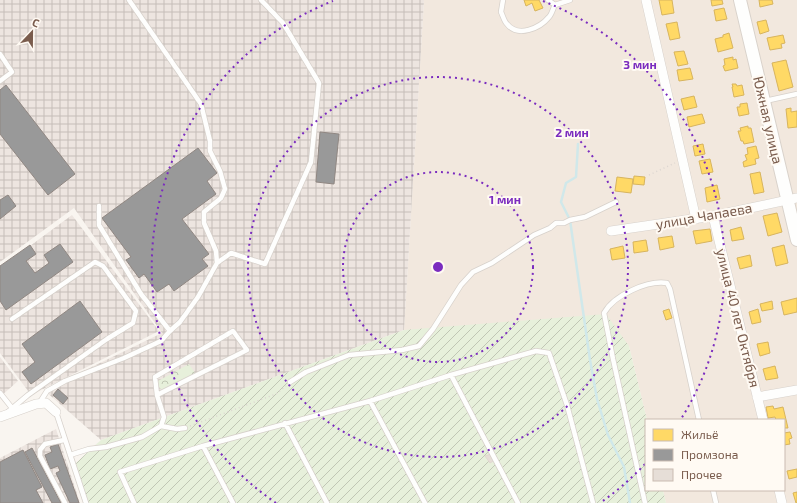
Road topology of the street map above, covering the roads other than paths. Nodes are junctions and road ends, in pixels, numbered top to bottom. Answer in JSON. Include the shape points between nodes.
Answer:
{"nodes":[{"id":1,"x":129,"y":0,"type":"edge"},
{"id":2,"x":262,"y":0,"type":"edge"},
{"id":3,"x":503,"y":0,"type":"edge"},
{"id":4,"x":548,"y":0,"type":"edge"},
{"id":5,"x":570,"y":0,"type":"edge"},
{"id":6,"x":646,"y":0,"type":"edge"},
{"id":7,"x":740,"y":0,"type":"edge"},
{"id":8,"x":555,"y":5,"type":"junction"},
{"id":9,"x":0,"y":54,"type":"edge"},
{"id":10,"x":0,"y":81,"type":"edge"},
{"id":11,"x":797,"y":94,"type":"edge"},
{"id":12,"x":764,"y":101,"type":"junction"},
{"id":13,"x":792,"y":199,"type":"edge"},
{"id":14,"x":616,"y":202,"type":"dead end"},
{"id":15,"x":99,"y":206,"type":"dead end"},
{"id":16,"x":714,"y":216,"type":"junction"},
{"id":17,"x":696,"y":219,"type":"junction"},
{"id":18,"x":611,"y":231,"type":"dead end"},
{"id":19,"x":797,"y":240,"type":"edge"},
{"id":20,"x":217,"y":263,"type":"junction"},
{"id":21,"x":12,"y":319,"type":"dead end"},
{"id":22,"x":170,"y":331,"type":"junction"},
{"id":23,"x":451,"y":375,"type":"junction"},
{"id":24,"x":290,"y":382,"type":"road end"},
{"id":25,"x":797,"y":390,"type":"edge"},
{"id":26,"x":0,"y":393,"type":"edge"},
{"id":27,"x":157,"y":395,"type":"junction"},
{"id":28,"x":757,"y":397,"type":"junction"},
{"id":29,"x":370,"y":401,"type":"junction"},
{"id":30,"x":39,"y":404,"type":"junction"},
{"id":31,"x":12,"y":408,"type":"junction"},
{"id":32,"x":56,"y":412,"type":"joint"},
{"id":33,"x":1,"y":417,"type":"edge"},
{"id":34,"x":699,"y":419,"type":"edge"},
{"id":35,"x":762,"y":419,"type":"edge"},
{"id":36,"x":285,"y":423,"type":"junction"},
{"id":37,"x":161,"y":426,"type":"junction"},
{"id":38,"x":185,"y":428,"type":"road end"},
{"id":39,"x":64,"y":440,"type":"junction"},
{"id":40,"x":203,"y":446,"type":"junction"},
{"id":41,"x":70,"y":455,"type":"junction"},
{"id":42,"x":713,"y":491,"type":"edge"},
{"id":43,"x":779,"y":491,"type":"edge"},
{"id":44,"x":65,"y":503,"type":"edge"},
{"id":45,"x":86,"y":503,"type":"edge"},
{"id":46,"x":134,"y":503,"type":"edge"},
{"id":47,"x":233,"y":503,"type":"edge"},
{"id":48,"x":327,"y":503,"type":"edge"},
{"id":49,"x":425,"y":503,"type":"edge"},
{"id":50,"x":518,"y":503,"type":"edge"},
{"id":51,"x":593,"y":503,"type":"edge"},
{"id":52,"x":645,"y":503,"type":"edge"},
{"id":53,"x":716,"y":503,"type":"edge"},
{"id":54,"x":782,"y":503,"type":"edge"}],
"edges":[{"from":1,"to":20,"type":"lane","via":[[201,104],[210,150],[225,188],[221,198],[204,212],[204,223],[216,251]]},
{"from":2,"to":20,"type":"lane","via":[[283,23],[319,83],[310,162],[265,264],[231,253]]},
{"from":3,"to":8,"type":"lane","via":[[501,12],[507,25],[518,31],[528,30],[539,24],[549,16]]},
{"from":4,"to":8,"type":"lane"},
{"from":5,"to":8,"type":"lane"},
{"from":6,"to":17,"type":"street"},
{"from":7,"to":12,"type":"street","name":"Южная улица"},
{"from":9,"to":10,"type":"lane","via":[[12,72]]},
{"from":11,"to":12,"type":"lane"},
{"from":12,"to":13,"type":"street","name":"Южная улица"},
{"from":13,"to":16,"type":"street","name":"улица Чапаева"},
{"from":13,"to":19,"type":"street","name":"Южная улица"},
{"from":14,"to":24,"type":"lane","via":[[585,217],[556,223],[473,272],[461,285],[419,346],[349,355],[306,372]]},
{"from":15,"to":22,"type":"lane","via":[[99,225],[140,294]]},
{"from":16,"to":17,"type":"street","name":"улица Чапаева"},
{"from":16,"to":28,"type":"street","name":"улица 40 лет Октября"},
{"from":17,"to":18,"type":"street","name":"улица Чапаева"},
{"from":20,"to":22,"type":"lane","via":[[198,297]]},
{"from":21,"to":31,"type":"lane","via":[[95,262],[103,266],[136,311],[133,323]]},
{"from":22,"to":30,"type":"lane","via":[[161,341],[47,391]]},
{"from":23,"to":29,"type":"lane"},
{"from":23,"to":50,"type":"lane"},
{"from":23,"to":51,"type":"lane","via":[[536,351],[549,353],[567,405]]},
{"from":25,"to":28,"type":"street"},
{"from":26,"to":31,"type":"lane"},
{"from":27,"to":27,"type":"lane","via":[[212,368],[247,350],[233,331],[155,377]]},
{"from":27,"to":37,"type":"lane","via":[[164,417]]},
{"from":28,"to":35,"type":"street","name":"улица 40 лет Октября"},
{"from":29,"to":36,"type":"lane"},
{"from":29,"to":49,"type":"lane"},
{"from":30,"to":32,"type":"street","via":[[46,403]]},
{"from":30,"to":33,"type":"street"},
{"from":31,"to":33,"type":"lane"},
{"from":32,"to":39,"type":"lane"},
{"from":34,"to":52,"type":"lane","via":[[668,283],[650,283],[622,296],[604,313]]},
{"from":36,"to":40,"type":"lane"},
{"from":36,"to":48,"type":"lane"},
{"from":37,"to":38,"type":"lane"},
{"from":37,"to":41,"type":"lane","via":[[142,437]]},
{"from":39,"to":41,"type":"lane"},
{"from":39,"to":44,"type":"lane","via":[[45,444],[40,450],[40,456]]},
{"from":40,"to":46,"type":"lane","via":[[120,472]]},
{"from":40,"to":47,"type":"lane"},
{"from":41,"to":45,"type":"lane"},
{"from":42,"to":53,"type":"lane"},
{"from":43,"to":54,"type":"street"}]}
